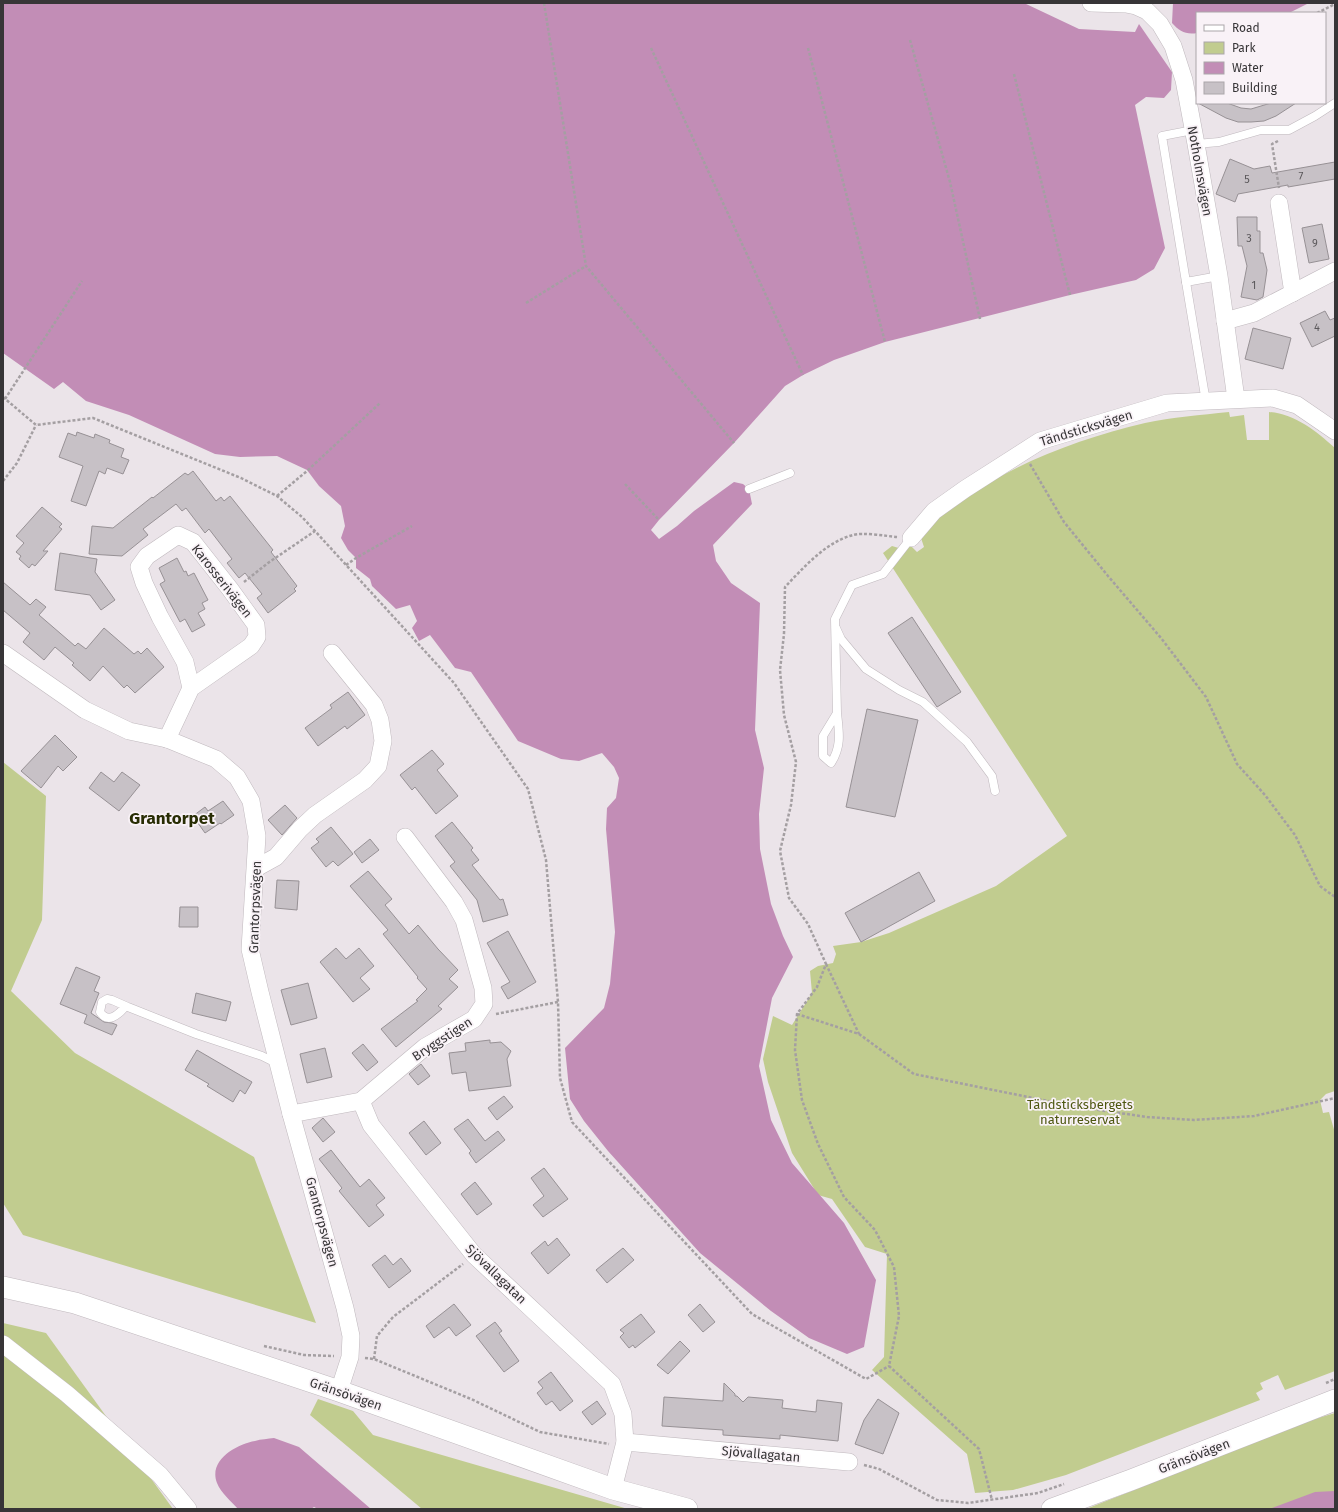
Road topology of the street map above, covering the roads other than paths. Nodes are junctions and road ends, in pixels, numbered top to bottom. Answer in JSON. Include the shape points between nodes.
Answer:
{"nodes":[{"id":1,"x":1090,"y":3,"type":"edge"},
{"id":2,"x":1335,"y":103,"type":"edge"},
{"id":3,"x":1195,"y":137,"type":"junction"},
{"id":4,"x":1278,"y":203,"type":"road end"},
{"id":5,"x":1335,"y":271,"type":"edge"},
{"id":6,"x":1219,"y":276,"type":"junction"},
{"id":7,"x":1186,"y":282,"type":"junction"},
{"id":8,"x":1293,"y":293,"type":"junction"},
{"id":9,"x":1225,"y":322,"type":"junction"},
{"id":10,"x":1236,"y":399,"type":"junction"},
{"id":11,"x":1206,"y":402,"type":"junction"},
{"id":12,"x":1335,"y":431,"type":"edge"},
{"id":13,"x":790,"y":473,"type":"dead end"},
{"id":14,"x":749,"y":489,"type":"dead end"},
{"id":15,"x":912,"y":538,"type":"joint"},
{"id":16,"x":835,"y":626,"type":"junction"},
{"id":17,"x":3,"y":653,"type":"edge"},
{"id":18,"x":332,"y":653,"type":"dead end"},
{"id":19,"x":191,"y":688,"type":"junction"},
{"id":20,"x":837,"y":713,"type":"junction"},
{"id":21,"x":167,"y":739,"type":"junction"},
{"id":22,"x":995,"y":791,"type":"dead end"},
{"id":23,"x":405,"y":837,"type":"dead end"},
{"id":24,"x":256,"y":868,"type":"junction"},
{"id":25,"x":125,"y":1006,"type":"dead end"},
{"id":26,"x":278,"y":1064,"type":"junction"},
{"id":27,"x":360,"y":1101,"type":"junction"},
{"id":28,"x":291,"y":1114,"type":"junction"},
{"id":29,"x":3,"y":1287,"type":"edge"},
{"id":30,"x":3,"y":1344,"type":"edge"},
{"id":31,"x":339,"y":1391,"type":"junction"},
{"id":32,"x":1335,"y":1400,"type":"edge"},
{"id":33,"x":625,"y":1442,"type":"junction"},
{"id":34,"x":849,"y":1462,"type":"road end"},
{"id":35,"x":613,"y":1489,"type":"junction"},
{"id":36,"x":666,"y":1506,"type":"edge"},
{"id":37,"x":188,"y":1509,"type":"edge"},
{"id":38,"x":687,"y":1509,"type":"edge"},
{"id":39,"x":1052,"y":1509,"type":"edge"}],
"edges":[{"from":1,"to":3,"type":"street","name":"Notholmsvägen","via":[[1136,6],[1147,11],[1160,24],[1173,46],[1184,80]]},
{"from":2,"to":3,"type":"lane","via":[[1289,130],[1261,130],[1219,142]]},
{"from":3,"to":6,"type":"street","name":"Notholmsvägen"},
{"from":3,"to":7,"type":"lane","via":[[1162,136]]},
{"from":4,"to":8,"type":"street"},
{"from":5,"to":8,"type":"street"},
{"from":6,"to":7,"type":"lane"},
{"from":6,"to":9,"type":"street","name":"Notholmsvägen"},
{"from":7,"to":11,"type":"lane"},
{"from":8,"to":9,"type":"street","via":[[1254,313]]},
{"from":9,"to":10,"type":"street","name":"Notholmsvägen"},
{"from":10,"to":11,"type":"street","name":"Tändsticksvägen"},
{"from":10,"to":12,"type":"street","name":"Tändsticksvägen","via":[[1273,398],[1297,405]]},
{"from":11,"to":15,"type":"street","name":"Tändsticksvägen","via":[[1167,403],[1040,441],[934,511]]},
{"from":13,"to":14,"type":"lane"},
{"from":15,"to":16,"type":"lane","name":"Tändsticksvägen","via":[[883,574],[852,585],[835,619]]},
{"from":16,"to":20,"type":"lane","name":"Tändsticksvägen"},
{"from":16,"to":22,"type":"lane","via":[[841,639],[866,669],[923,702],[967,742],[992,776]]},
{"from":17,"to":21,"type":"street","name":"Grantorpsvägen","via":[[85,710],[129,731]]},
{"from":18,"to":24,"type":"street","via":[[374,705],[380,720],[383,741],[378,766],[365,780],[315,815],[276,857]]},
{"from":19,"to":19,"type":"street","name":"Karosserivägen","via":[[252,646],[257,637],[256,625],[193,542],[178,535],[147,556],[139,567],[160,617],[185,662]]},
{"from":19,"to":21,"type":"street"},
{"from":20,"to":20,"type":"lane","name":"Tändsticksvägen","via":[[823,736],[823,756],[831,763],[837,754],[840,740]]},
{"from":21,"to":24,"type":"street","name":"Grantorpsvägen","via":[[216,759],[237,777],[251,801],[257,836]]},
{"from":23,"to":27,"type":"street","name":"Bryggstigen","via":[[454,902],[464,920],[483,988],[484,1004],[474,1019],[425,1047]]},
{"from":24,"to":26,"type":"street","name":"Grantorpsvägen","via":[[250,949]]},
{"from":25,"to":26,"type":"lane"},
{"from":26,"to":28,"type":"street","name":"Grantorpsvägen"},
{"from":27,"to":28,"type":"street","name":"Bryggstigen"},
{"from":27,"to":33,"type":"street","name":"Sjövallagatan","via":[[371,1125],[474,1255],[612,1384],[623,1414]]},
{"from":28,"to":31,"type":"street","name":"Grantorpsvägen","via":[[309,1172],[351,1336],[350,1357]]},
{"from":29,"to":31,"type":"street","name":"Gränsövägen","via":[[75,1303]]},
{"from":30,"to":37,"type":"street","via":[[67,1394],[160,1475]]},
{"from":31,"to":35,"type":"street","name":"Gränsövägen"},
{"from":32,"to":39,"type":"street","name":"Gränsövägen"},
{"from":33,"to":34,"type":"street","name":"Sjövallagatan"},
{"from":33,"to":35,"type":"street","name":"Sjövallagatan"},
{"from":35,"to":36,"type":"street","name":"Gränsövägen"},
{"from":36,"to":38,"type":"street","name":"Gränsövägen"}]}
